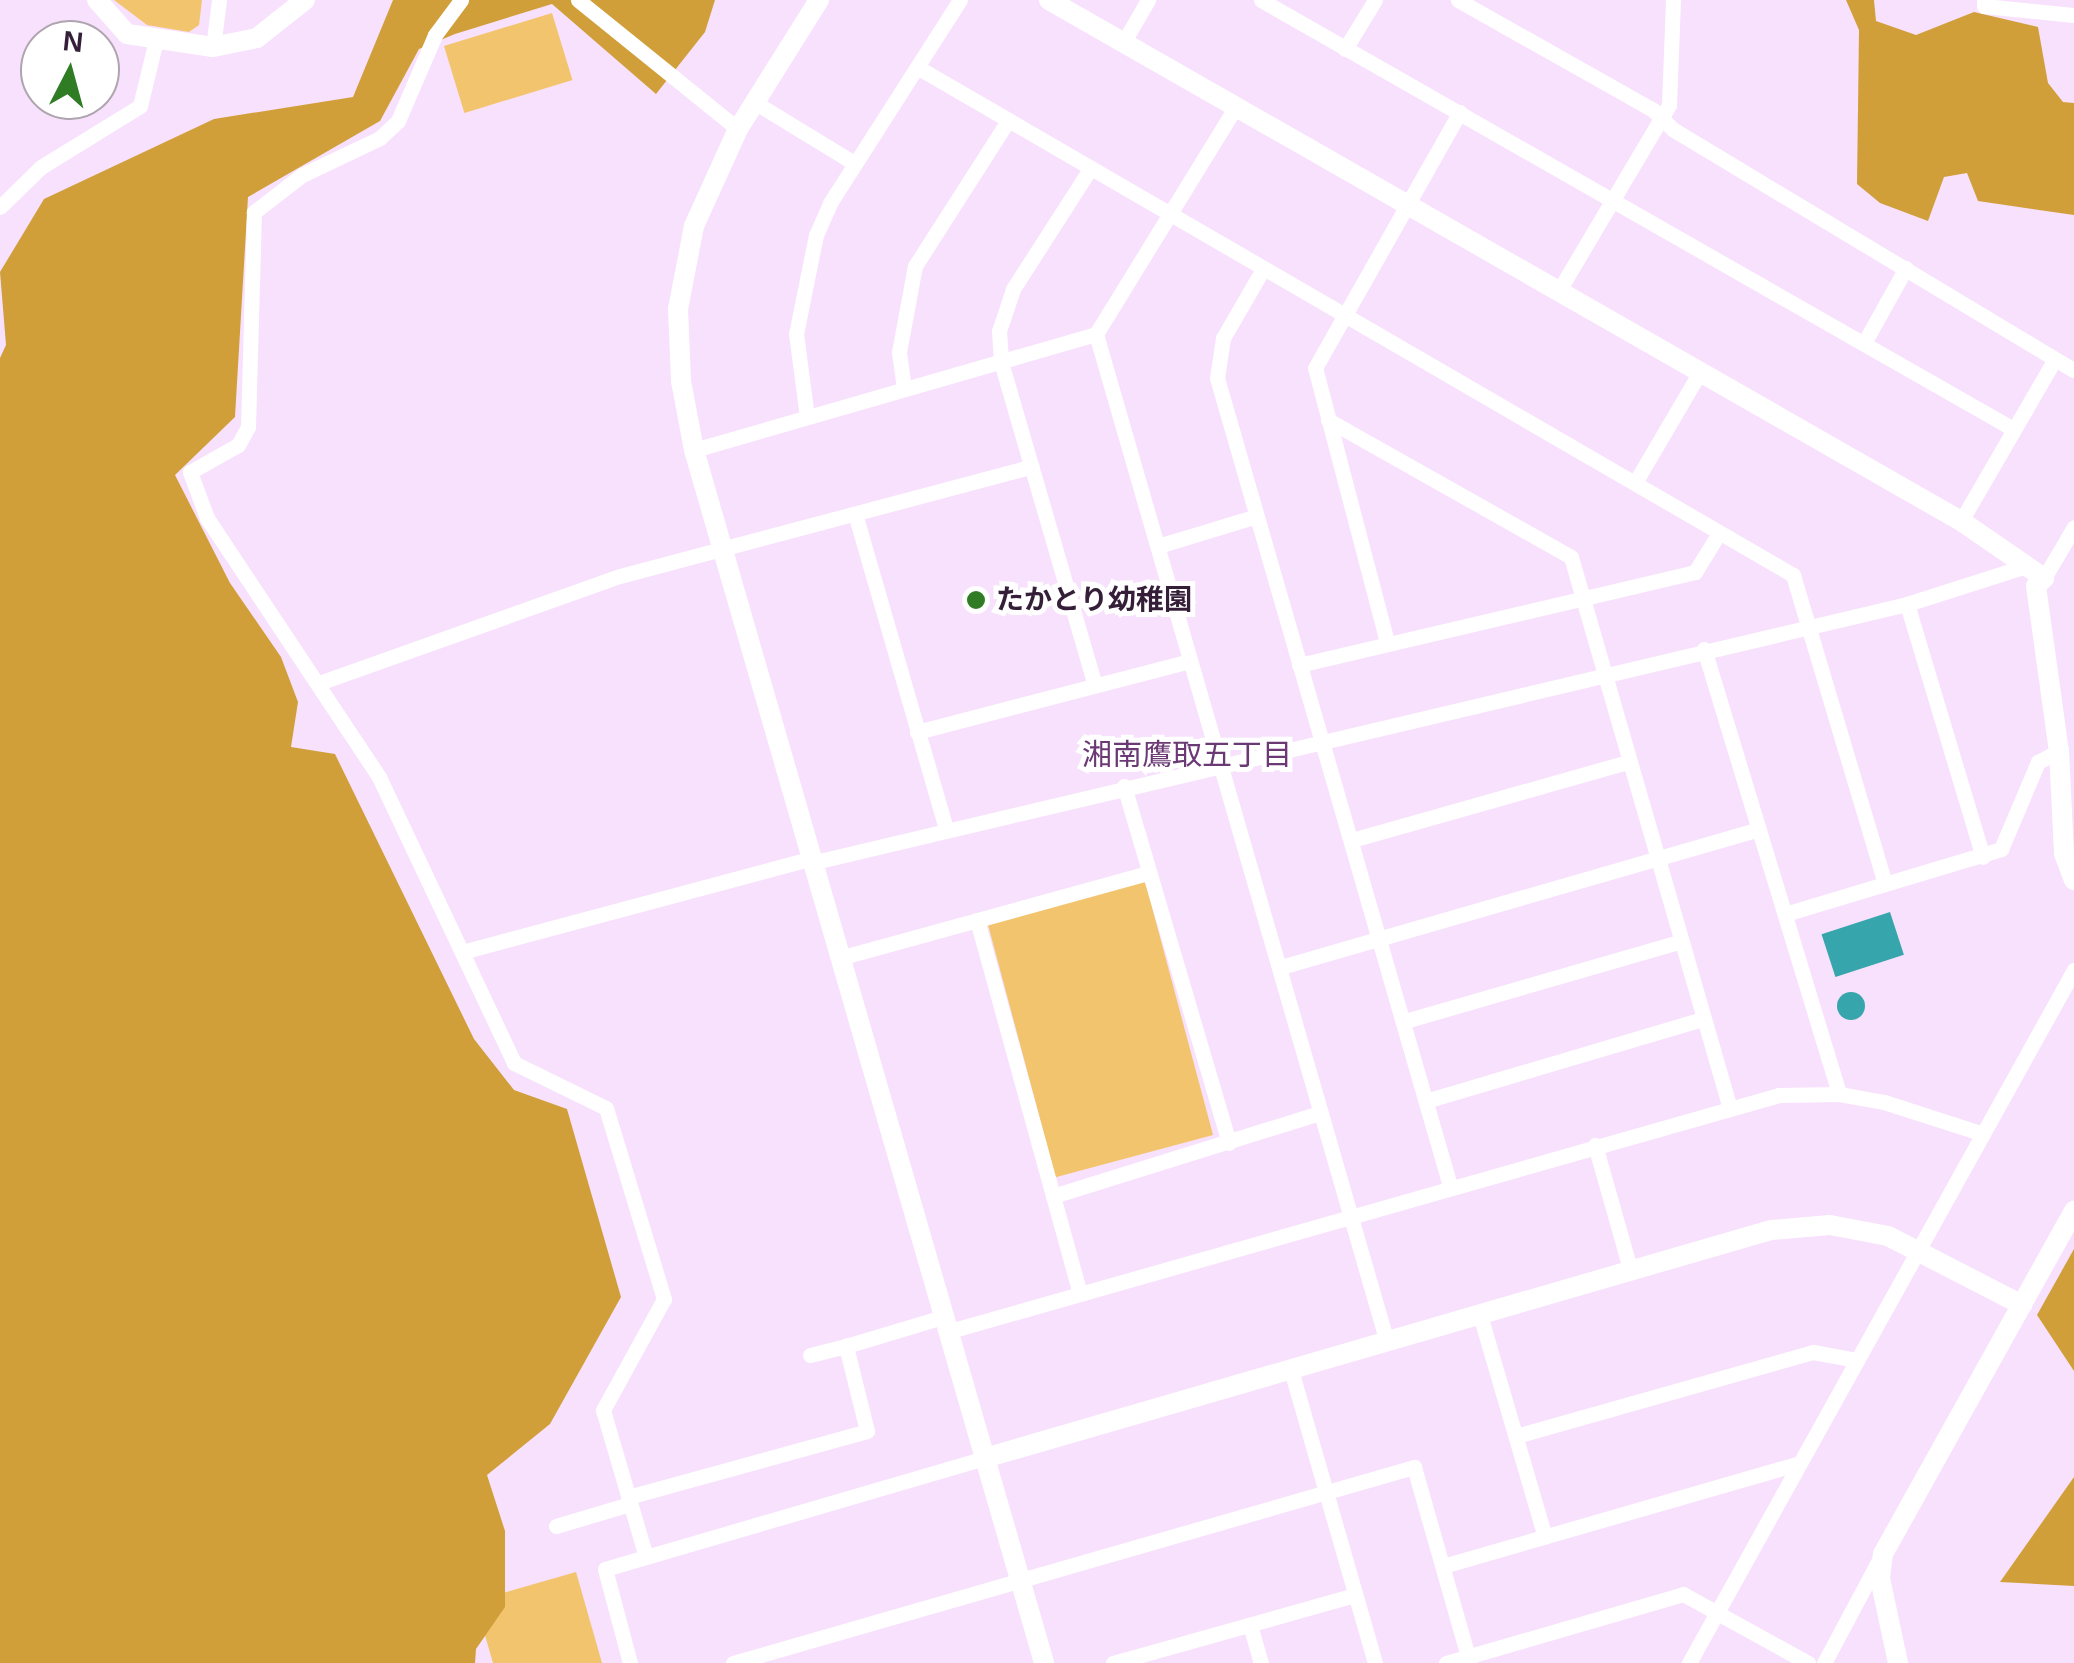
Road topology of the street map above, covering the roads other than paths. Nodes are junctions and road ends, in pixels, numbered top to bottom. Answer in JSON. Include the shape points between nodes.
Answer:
{"nodes":[{"id":1,"x":97,"y":0,"type":"edge"},
{"id":2,"x":218,"y":0,"type":"edge"},
{"id":3,"x":305,"y":0,"type":"edge"},
{"id":4,"x":461,"y":0,"type":"edge"},
{"id":5,"x":578,"y":0,"type":"edge"},
{"id":6,"x":819,"y":0,"type":"edge"},
{"id":7,"x":960,"y":0,"type":"edge"},
{"id":8,"x":1050,"y":0,"type":"edge"},
{"id":9,"x":1148,"y":0,"type":"edge"},
{"id":10,"x":1261,"y":0,"type":"edge"},
{"id":11,"x":1375,"y":0,"type":"edge"},
{"id":12,"x":1458,"y":0,"type":"edge"},
{"id":13,"x":1673,"y":0,"type":"edge"},
{"id":14,"x":1984,"y":0,"type":"edge"},
{"id":15,"x":2074,"y":15,"type":"edge"},
{"id":16,"x":156,"y":40,"type":"junction"},
{"id":17,"x":1124,"y":43,"type":"junction"},
{"id":18,"x":212,"y":47,"type":"junction"},
{"id":19,"x":1346,"y":49,"type":"junction"},
{"id":20,"x":918,"y":67,"type":"junction"},
{"id":21,"x":754,"y":102,"type":"junction"},
{"id":22,"x":1235,"y":108,"type":"junction"},
{"id":23,"x":1460,"y":112,"type":"junction"},
{"id":24,"x":1661,"y":119,"type":"junction"},
{"id":25,"x":1007,"y":122,"type":"junction"},
{"id":26,"x":738,"y":129,"type":"junction"},
{"id":27,"x":854,"y":164,"type":"junction"},
{"id":28,"x":1090,"y":169,"type":"junction"},
{"id":29,"x":1614,"y":200,"type":"junction"},
{"id":30,"x":1406,"y":206,"type":"junction"},
{"id":31,"x":0,"y":207,"type":"edge"},
{"id":32,"x":1174,"y":216,"type":"junction"},
{"id":33,"x":1263,"y":268,"type":"junction"},
{"id":34,"x":1906,"y":268,"type":"junction"},
{"id":35,"x":1558,"y":292,"type":"junction"},
{"id":36,"x":1342,"y":314,"type":"junction"},
{"id":37,"x":1096,"y":334,"type":"junction"},
{"id":38,"x":1864,"y":343,"type":"junction"},
{"id":39,"x":2055,"y":360,"type":"junction"},
{"id":40,"x":1001,"y":362,"type":"junction"},
{"id":41,"x":2074,"y":370,"type":"edge"},
{"id":42,"x":1700,"y":372,"type":"junction"},
{"id":43,"x":904,"y":388,"type":"junction"},
{"id":44,"x":806,"y":417,"type":"junction"},
{"id":45,"x":1328,"y":420,"type":"junction"},
{"id":46,"x":2013,"y":428,"type":"junction"},
{"id":47,"x":694,"y":450,"type":"junction"},
{"id":48,"x":1032,"y":466,"type":"junction"},
{"id":49,"x":1636,"y":481,"type":"junction"},
{"id":50,"x":1257,"y":516,"type":"junction"},
{"id":51,"x":856,"y":517,"type":"junction"},
{"id":52,"x":1961,"y":522,"type":"junction"},
{"id":53,"x":2074,"y":527,"type":"edge"},
{"id":54,"x":1718,"y":533,"type":"junction"},
{"id":55,"x":1158,"y":546,"type":"junction"},
{"id":56,"x":724,"y":549,"type":"junction"},
{"id":57,"x":2035,"y":572,"type":"junction"},
{"id":58,"x":1581,"y":596,"type":"junction"},
{"id":59,"x":1907,"y":604,"type":"junction"},
{"id":60,"x":1806,"y":625,"type":"junction"},
{"id":61,"x":1387,"y":642,"type":"junction"},
{"id":62,"x":1704,"y":649,"type":"junction"},
{"id":63,"x":1190,"y":661,"type":"junction"},
{"id":64,"x":1300,"y":665,"type":"junction"},
{"id":65,"x":1603,"y":674,"type":"junction"},
{"id":66,"x":319,"y":684,"type":"junction"},
{"id":67,"x":1095,"y":686,"type":"junction"},
{"id":68,"x":917,"y":732,"type":"junction"},
{"id":69,"x":1320,"y":739,"type":"junction"},
{"id":70,"x":2060,"y":751,"type":"junction"},
{"id":71,"x":1628,"y":762,"type":"junction"},
{"id":72,"x":1221,"y":764,"type":"junction"},
{"id":73,"x":1124,"y":786,"type":"junction"},
{"id":74,"x":946,"y":828,"type":"junction"},
{"id":75,"x":1758,"y":829,"type":"junction"},
{"id":76,"x":1352,"y":840,"type":"junction"},
{"id":77,"x":1983,"y":857,"type":"junction"},
{"id":78,"x":1658,"y":859,"type":"junction"},
{"id":79,"x":814,"y":860,"type":"junction"},
{"id":80,"x":1149,"y":873,"type":"junction"},
{"id":81,"x":2074,"y":880,"type":"edge"},
{"id":82,"x":1884,"y":884,"type":"junction"},
{"id":83,"x":1786,"y":914,"type":"junction"},
{"id":84,"x":976,"y":920,"type":"junction"},
{"id":85,"x":1378,"y":938,"type":"junction"},
{"id":86,"x":1682,"y":942,"type":"junction"},
{"id":87,"x":462,"y":952,"type":"junction"},
{"id":88,"x":843,"y":958,"type":"junction"},
{"id":89,"x":1281,"y":967,"type":"junction"},
{"id":90,"x":2074,"y":970,"type":"edge"},
{"id":91,"x":1702,"y":1020,"type":"junction"},
{"id":92,"x":1405,"y":1021,"type":"junction"},
{"id":93,"x":1839,"y":1094,"type":"junction"},
{"id":94,"x":1429,"y":1100,"type":"junction"},
{"id":95,"x":1729,"y":1106,"type":"junction"},
{"id":96,"x":1320,"y":1113,"type":"junction"},
{"id":97,"x":1983,"y":1134,"type":"junction"},
{"id":98,"x":1228,"y":1142,"type":"junction"},
{"id":99,"x":1595,"y":1145,"type":"junction"},
{"id":100,"x":1450,"y":1186,"type":"junction"},
{"id":101,"x":1053,"y":1196,"type":"junction"},
{"id":102,"x":2074,"y":1211,"type":"edge"},
{"id":103,"x":1353,"y":1214,"type":"junction"},
{"id":104,"x":1920,"y":1251,"type":"junction"},
{"id":105,"x":1631,"y":1272,"type":"junction"},
{"id":106,"x":1080,"y":1293,"type":"junction"},
{"id":107,"x":2022,"y":1305,"type":"junction"},
{"id":108,"x":1480,"y":1315,"type":"junction"},
{"id":109,"x":948,"y":1324,"type":"junction"},
{"id":110,"x":1386,"y":1342,"type":"junction"},
{"id":111,"x":846,"y":1346,"type":"junction"},
{"id":112,"x":810,"y":1355,"type":"dead end"},
{"id":113,"x":1857,"y":1360,"type":"junction"},
{"id":114,"x":1291,"y":1370,"type":"junction"},
{"id":115,"x":1516,"y":1436,"type":"junction"},
{"id":116,"x":986,"y":1458,"type":"junction"},
{"id":117,"x":1799,"y":1463,"type":"junction"},
{"id":118,"x":1325,"y":1491,"type":"junction"},
{"id":119,"x":629,"y":1501,"type":"junction"},
{"id":120,"x":556,"y":1526,"type":"dead end"},
{"id":121,"x":1545,"y":1537,"type":"junction"},
{"id":122,"x":1882,"y":1554,"type":"junction"},
{"id":123,"x":646,"y":1557,"type":"junction"},
{"id":124,"x":1443,"y":1566,"type":"junction"},
{"id":125,"x":1022,"y":1579,"type":"junction"},
{"id":126,"x":1354,"y":1595,"type":"junction"},
{"id":127,"x":1716,"y":1614,"type":"junction"},
{"id":128,"x":1250,"y":1626,"type":"junction"},
{"id":129,"x":1166,"y":1656,"type":"edge"},
{"id":130,"x":1469,"y":1660,"type":"edge"},
{"id":131,"x":630,"y":1663,"type":"edge"},
{"id":132,"x":734,"y":1663,"type":"edge"},
{"id":133,"x":1044,"y":1663,"type":"edge"},
{"id":134,"x":1112,"y":1663,"type":"edge"},
{"id":135,"x":1261,"y":1663,"type":"edge"},
{"id":136,"x":1375,"y":1663,"type":"edge"},
{"id":137,"x":1446,"y":1663,"type":"edge"},
{"id":138,"x":1689,"y":1663,"type":"edge"},
{"id":139,"x":1808,"y":1663,"type":"edge"},
{"id":140,"x":1824,"y":1663,"type":"edge"},
{"id":141,"x":1898,"y":1663,"type":"edge"}],
"edges":[{"from":1,"to":16,"type":"street","via":[[128,34]]},
{"from":2,"to":18,"type":"street"},
{"from":3,"to":18,"type":"street","via":[[257,38]]},
{"from":4,"to":66,"type":"street","via":[[434,35],[398,121],[380,138],[302,175],[254,212],[248,427],[238,446],[190,472],[207,518]]},
{"from":5,"to":26,"type":"street"},
{"from":6,"to":21,"type":"street"},
{"from":7,"to":20,"type":"street"},
{"from":8,"to":17,"type":"street"},
{"from":9,"to":17,"type":"street"},
{"from":10,"to":19,"type":"street"},
{"from":11,"to":19,"type":"street"},
{"from":12,"to":24,"type":"street"},
{"from":13,"to":24,"type":"street","via":[[1669,106]]},
{"from":14,"to":15,"type":"street","via":[[1984,6]]},
{"from":16,"to":18,"type":"street"},
{"from":16,"to":31,"type":"street","via":[[140,106],[41,168]]},
{"from":17,"to":22,"type":"street"},
{"from":19,"to":23,"type":"street"},
{"from":20,"to":25,"type":"street"},
{"from":20,"to":27,"type":"street"},
{"from":21,"to":26,"type":"street"},
{"from":21,"to":27,"type":"street"},
{"from":22,"to":30,"type":"street"},
{"from":22,"to":32,"type":"street"},
{"from":23,"to":29,"type":"street"},
{"from":23,"to":30,"type":"street"},
{"from":24,"to":29,"type":"street"},
{"from":24,"to":34,"type":"street"},
{"from":25,"to":28,"type":"street"},
{"from":25,"to":43,"type":"street","via":[[914,266],[899,352]]},
{"from":26,"to":47,"type":"street","via":[[694,226],[678,309],[681,381]]},
{"from":27,"to":44,"type":"street","via":[[830,202],[805,270],[796,334]]},
{"from":28,"to":32,"type":"street"},
{"from":28,"to":40,"type":"street","via":[[1013,288],[1000,330]]},
{"from":29,"to":35,"type":"street"},
{"from":29,"to":38,"type":"street"},
{"from":30,"to":35,"type":"street"},
{"from":30,"to":36,"type":"street"},
{"from":32,"to":33,"type":"street"},
{"from":32,"to":37,"type":"street"},
{"from":33,"to":36,"type":"street"},
{"from":33,"to":50,"type":"street","via":[[1217,359]]},
{"from":34,"to":38,"type":"street"},
{"from":34,"to":39,"type":"street"},
{"from":35,"to":42,"type":"street"},
{"from":36,"to":45,"type":"street","via":[[1315,368]]},
{"from":36,"to":49,"type":"street"},
{"from":37,"to":40,"type":"street"},
{"from":37,"to":55,"type":"street"},
{"from":38,"to":46,"type":"street"},
{"from":39,"to":41,"type":"street"},
{"from":39,"to":46,"type":"street"},
{"from":40,"to":43,"type":"street"},
{"from":40,"to":48,"type":"street"},
{"from":42,"to":49,"type":"street"},
{"from":42,"to":52,"type":"street"},
{"from":43,"to":44,"type":"street"},
{"from":44,"to":47,"type":"street"},
{"from":45,"to":58,"type":"street","via":[[1571,557]]},
{"from":45,"to":61,"type":"street"},
{"from":46,"to":52,"type":"street"},
{"from":47,"to":56,"type":"street"},
{"from":48,"to":51,"type":"street"},
{"from":48,"to":67,"type":"street"},
{"from":49,"to":54,"type":"street"},
{"from":50,"to":55,"type":"street"},
{"from":50,"to":64,"type":"street"},
{"from":51,"to":56,"type":"street"},
{"from":51,"to":68,"type":"street"},
{"from":52,"to":57,"type":"street"},
{"from":53,"to":57,"type":"street"},
{"from":54,"to":58,"type":"street","via":[[1695,572]]},
{"from":54,"to":60,"type":"street","via":[[1794,575]]},
{"from":55,"to":63,"type":"street"},
{"from":56,"to":66,"type":"street","via":[[620,576]]},
{"from":56,"to":79,"type":"street"},
{"from":57,"to":59,"type":"street"},
{"from":57,"to":70,"type":"street"},
{"from":58,"to":61,"type":"street"},
{"from":58,"to":65,"type":"street"},
{"from":59,"to":60,"type":"street"},
{"from":59,"to":77,"type":"street"},
{"from":60,"to":62,"type":"street"},
{"from":60,"to":82,"type":"street"},
{"from":61,"to":64,"type":"street"},
{"from":62,"to":65,"type":"street"},
{"from":62,"to":75,"type":"street"},
{"from":63,"to":67,"type":"street"},
{"from":63,"to":72,"type":"street"},
{"from":64,"to":69,"type":"street"},
{"from":65,"to":69,"type":"street"},
{"from":65,"to":71,"type":"street"},
{"from":66,"to":87,"type":"street","via":[[380,777]]},
{"from":67,"to":68,"type":"street"},
{"from":68,"to":74,"type":"street"},
{"from":69,"to":72,"type":"street"},
{"from":69,"to":76,"type":"street"},
{"from":70,"to":77,"type":"street","via":[[2038,762],[2001,849]]},
{"from":70,"to":81,"type":"street","via":[[2064,854]]},
{"from":71,"to":76,"type":"street"},
{"from":71,"to":78,"type":"street"},
{"from":72,"to":73,"type":"street"},
{"from":72,"to":89,"type":"street"},
{"from":73,"to":74,"type":"street"},
{"from":73,"to":80,"type":"street"},
{"from":74,"to":79,"type":"street"},
{"from":75,"to":78,"type":"street"},
{"from":75,"to":83,"type":"street"},
{"from":76,"to":85,"type":"street"},
{"from":77,"to":82,"type":"street"},
{"from":78,"to":85,"type":"street"},
{"from":78,"to":86,"type":"street"},
{"from":79,"to":87,"type":"street"},
{"from":79,"to":88,"type":"street"},
{"from":80,"to":84,"type":"street"},
{"from":80,"to":98,"type":"street"},
{"from":82,"to":83,"type":"street"},
{"from":83,"to":93,"type":"street"},
{"from":84,"to":88,"type":"street"},
{"from":84,"to":101,"type":"street"},
{"from":85,"to":89,"type":"street"},
{"from":85,"to":92,"type":"street"},
{"from":86,"to":91,"type":"street"},
{"from":86,"to":92,"type":"street"},
{"from":87,"to":119,"type":"street","via":[[514,1063],[606,1108],[637,1198],[664,1298],[602,1410]]},
{"from":88,"to":109,"type":"street"},
{"from":89,"to":96,"type":"street"},
{"from":90,"to":97,"type":"street"},
{"from":91,"to":94,"type":"street"},
{"from":91,"to":95,"type":"street"},
{"from":92,"to":94,"type":"street"},
{"from":93,"to":95,"type":"street","via":[[1779,1094]]},
{"from":93,"to":97,"type":"street"},
{"from":94,"to":100,"type":"street"},
{"from":95,"to":99,"type":"street"},
{"from":96,"to":98,"type":"street"},
{"from":96,"to":103,"type":"street"},
{"from":97,"to":104,"type":"street"},
{"from":98,"to":101,"type":"street"},
{"from":99,"to":100,"type":"street"},
{"from":99,"to":105,"type":"street"},
{"from":100,"to":103,"type":"street"},
{"from":101,"to":106,"type":"street"},
{"from":102,"to":107,"type":"street"},
{"from":103,"to":106,"type":"street"},
{"from":103,"to":110,"type":"street"},
{"from":104,"to":105,"type":"street","via":[[1863,1230],[1801,1226]]},
{"from":104,"to":107,"type":"street"},
{"from":104,"to":113,"type":"street"},
{"from":105,"to":108,"type":"street"},
{"from":106,"to":109,"type":"street"},
{"from":107,"to":122,"type":"street"},
{"from":108,"to":110,"type":"street"},
{"from":108,"to":115,"type":"street"},
{"from":109,"to":111,"type":"street"},
{"from":109,"to":116,"type":"street"},
{"from":110,"to":114,"type":"street"},
{"from":111,"to":112,"type":"street"},
{"from":111,"to":119,"type":"street","via":[[867,1431]]},
{"from":113,"to":115,"type":"street","via":[[1813,1352]]},
{"from":113,"to":117,"type":"street"},
{"from":114,"to":116,"type":"street"},
{"from":114,"to":118,"type":"street"},
{"from":115,"to":121,"type":"street"},
{"from":116,"to":123,"type":"street"},
{"from":116,"to":125,"type":"street"},
{"from":117,"to":121,"type":"street"},
{"from":117,"to":127,"type":"street"},
{"from":118,"to":124,"type":"street","via":[[1414,1467]]},
{"from":118,"to":125,"type":"street"},
{"from":118,"to":126,"type":"street"},
{"from":119,"to":120,"type":"street"},
{"from":119,"to":123,"type":"street"},
{"from":121,"to":124,"type":"street"},
{"from":122,"to":140,"type":"street"},
{"from":122,"to":141,"type":"street","via":[[1880,1578]]},
{"from":123,"to":131,"type":"street","via":[[605,1569]]},
{"from":124,"to":130,"type":"street"},
{"from":125,"to":132,"type":"street"},
{"from":125,"to":133,"type":"street"},
{"from":126,"to":128,"type":"street"},
{"from":126,"to":136,"type":"street"},
{"from":127,"to":130,"type":"street","via":[[1683,1594]]},
{"from":127,"to":138,"type":"street"},
{"from":127,"to":139,"type":"street"},
{"from":128,"to":129,"type":"street"},
{"from":128,"to":135,"type":"street"},
{"from":129,"to":134,"type":"street"},
{"from":130,"to":137,"type":"street"}]}
